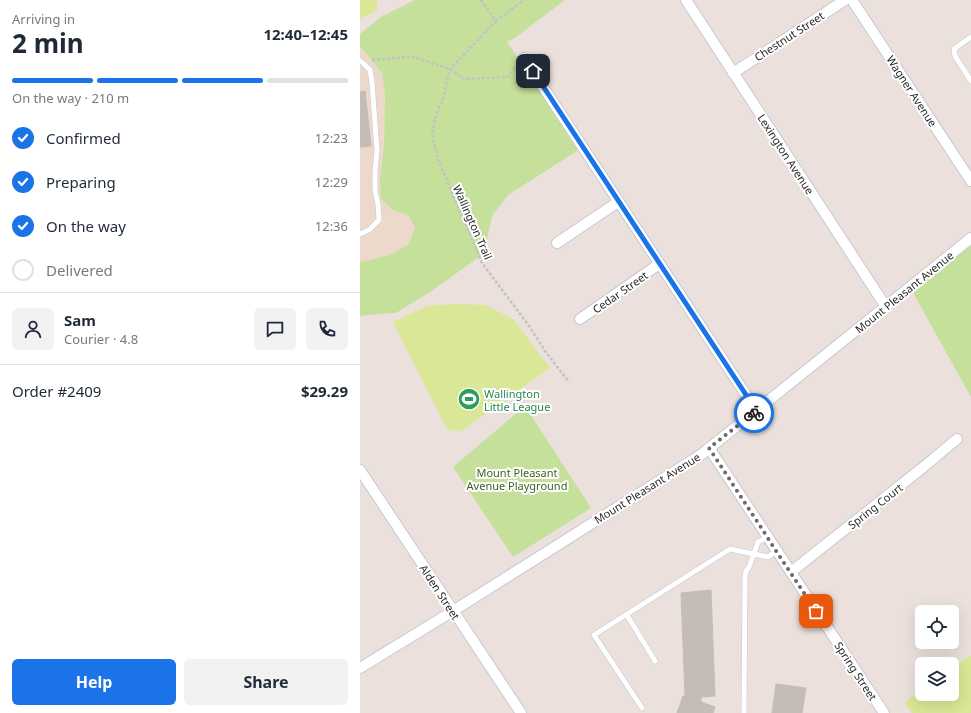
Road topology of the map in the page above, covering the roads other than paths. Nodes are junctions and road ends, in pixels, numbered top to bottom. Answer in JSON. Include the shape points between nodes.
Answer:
{"nodes":[{"id":1,"x":686,"y":0,"type":"edge"},
{"id":2,"x":845,"y":0,"type":"edge"},
{"id":3,"x":852,"y":0,"type":"edge"},
{"id":4,"x":971,"y":37,"type":"edge"},
{"id":5,"x":524,"y":58,"type":"road end"},
{"id":6,"x":362,"y":62,"type":"edge"},
{"id":7,"x":733,"y":73,"type":"junction"},
{"id":8,"x":971,"y":80,"type":"edge"},
{"id":9,"x":971,"y":181,"type":"edge"},
{"id":10,"x":618,"y":202,"type":"junction"},
{"id":11,"x":360,"y":234,"type":"edge"},
{"id":12,"x":971,"y":238,"type":"edge"},
{"id":13,"x":557,"y":243,"type":"dead end"},
{"id":14,"x":659,"y":264,"type":"junction"},
{"id":15,"x":886,"y":307,"type":"junction"},
{"id":16,"x":580,"y":319,"type":"dead end"},
{"id":17,"x":756,"y":410,"type":"junction"},
{"id":18,"x":957,"y":439,"type":"dead end"},
{"id":19,"x":709,"y":448,"type":"junction"},
{"id":20,"x":360,"y":470,"type":"edge"},
{"id":21,"x":768,"y":537,"type":"junction"},
{"id":22,"x":776,"y":551,"type":"junction"},
{"id":23,"x":753,"y":554,"type":"junction"},
{"id":24,"x":791,"y":572,"type":"junction"},
{"id":25,"x":453,"y":611,"type":"junction"},
{"id":26,"x":627,"y":615,"type":"junction"},
{"id":27,"x":655,"y":660,"type":"dead end"},
{"id":28,"x":360,"y":668,"type":"edge"},
{"id":29,"x":642,"y":708,"type":"dead end"},
{"id":30,"x":521,"y":713,"type":"edge"},
{"id":31,"x":744,"y":713,"type":"edge"},
{"id":32,"x":884,"y":713,"type":"edge"}],
"edges":[{"from":1,"to":7,"type":"street","name":"Lexington Avenue"},
{"from":2,"to":7,"type":"street","name":"Chestnut Street"},
{"from":3,"to":9,"type":"street","name":"Wagner Avenue"},
{"from":4,"to":8,"type":"lane","via":[[954,48],[955,56]]},
{"from":5,"to":10,"type":"street"},
{"from":6,"to":11,"type":"lane","via":[[370,70],[372,82],[377,151],[375,190],[379,220],[369,230]]},
{"from":7,"to":15,"type":"street","name":"Lexington Avenue"},
{"from":10,"to":13,"type":"street"},
{"from":10,"to":14,"type":"street"},
{"from":12,"to":15,"type":"street","name":"Mount Pleasant Avenue"},
{"from":14,"to":16,"type":"street","name":"Cedar Street"},
{"from":14,"to":17,"type":"street"},
{"from":15,"to":17,"type":"street","name":"Mount Pleasant Avenue"},
{"from":17,"to":19,"type":"street","name":"Mount Pleasant Avenue"},
{"from":18,"to":24,"type":"street","name":"Spring Court"},
{"from":19,"to":21,"type":"street","name":"Spring Street"},
{"from":19,"to":25,"type":"street","name":"Mount Pleasant Avenue"},
{"from":20,"to":25,"type":"street","name":"Alden Street"},
{"from":21,"to":22,"type":"street","name":"Spring Street"},
{"from":21,"to":23,"type":"lane","via":[[758,542]]},
{"from":22,"to":23,"type":"lane","via":[[768,557]]},
{"from":22,"to":24,"type":"street","name":"Spring Street"},
{"from":23,"to":26,"type":"lane","via":[[730,550]]},
{"from":23,"to":31,"type":"lane","via":[[746,572]]},
{"from":24,"to":32,"type":"street","name":"Spring Street"},
{"from":25,"to":28,"type":"street","name":"Mount Pleasant Avenue"},
{"from":25,"to":30,"type":"street","name":"Alden Street"},
{"from":26,"to":27,"type":"lane"},
{"from":26,"to":29,"type":"lane","via":[[594,635]]}]}
